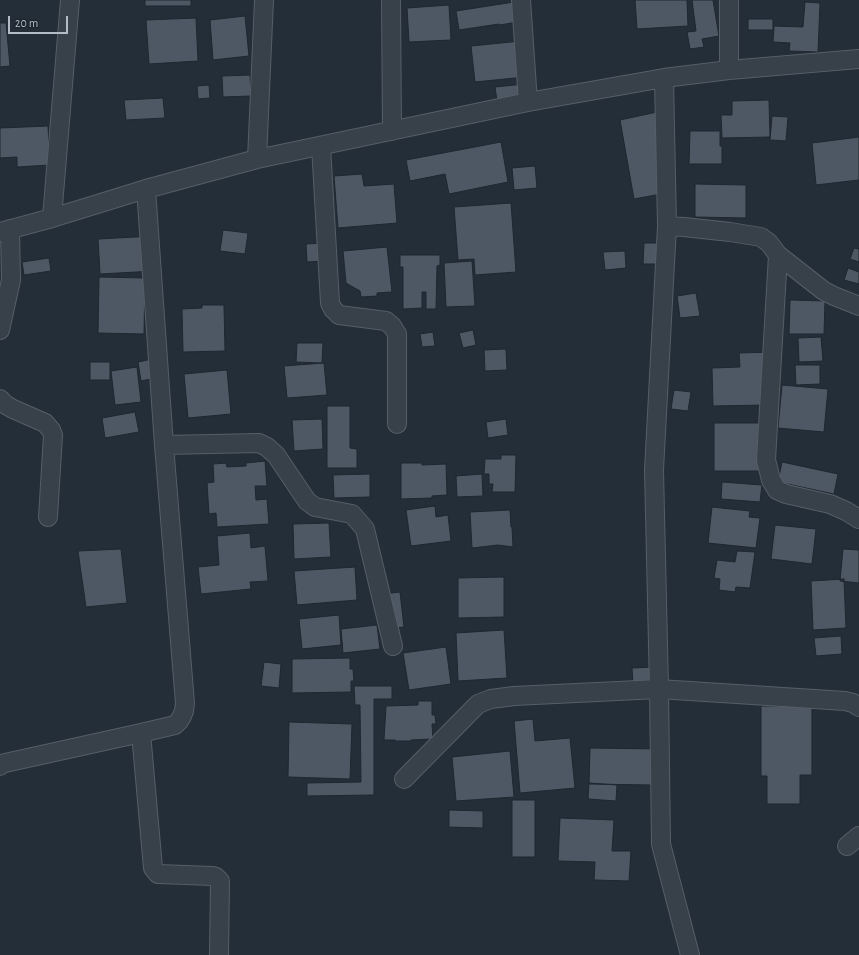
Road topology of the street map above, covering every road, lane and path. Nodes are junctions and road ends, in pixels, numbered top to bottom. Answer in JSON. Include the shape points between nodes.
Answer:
{"nodes":[{"id":1,"x":70,"y":0,"type":"edge"},
{"id":2,"x":264,"y":0,"type":"edge"},
{"id":3,"x":391,"y":0,"type":"edge"},
{"id":4,"x":521,"y":0,"type":"edge"},
{"id":5,"x":729,"y":0,"type":"edge"},
{"id":6,"x":859,"y":59,"type":"edge"},
{"id":7,"x":728,"y":70,"type":"junction"},
{"id":8,"x":664,"y":78,"type":"junction"},
{"id":9,"x":528,"y":102,"type":"junction"},
{"id":10,"x":392,"y":130,"type":"junction"},
{"id":11,"x":321,"y":146,"type":"junction"},
{"id":12,"x":257,"y":159,"type":"junction"},
{"id":13,"x":146,"y":189,"type":"junction"},
{"id":14,"x":52,"y":218,"type":"junction"},
{"id":15,"x":667,"y":226,"type":"junction"},
{"id":16,"x":5,"y":231,"type":"edge"},
{"id":17,"x":778,"y":255,"type":"junction"},
{"id":18,"x":859,"y":306,"type":"edge"},
{"id":19,"x":0,"y":330,"type":"edge"},
{"id":20,"x":0,"y":399,"type":"edge"},
{"id":21,"x":397,"y":424,"type":"dead end"},
{"id":22,"x":164,"y":445,"type":"junction"},
{"id":23,"x":48,"y":517,"type":"dead end"},
{"id":24,"x":859,"y":519,"type":"edge"},
{"id":25,"x":393,"y":646,"type":"dead end"},
{"id":26,"x":660,"y":689,"type":"junction"},
{"id":27,"x":859,"y":707,"type":"edge"},
{"id":28,"x":141,"y":733,"type":"junction"},
{"id":29,"x":0,"y":766,"type":"edge"},
{"id":30,"x":404,"y":779,"type":"dead end"},
{"id":31,"x":219,"y":955,"type":"edge"},
{"id":32,"x":690,"y":955,"type":"edge"}],
"edges":[{"from":1,"to":14,"type":"street"},
{"from":2,"to":12,"type":"street"},
{"from":3,"to":10,"type":"street"},
{"from":4,"to":9,"type":"street"},
{"from":5,"to":7,"type":"street"},
{"from":6,"to":7,"type":"street"},
{"from":7,"to":8,"type":"street"},
{"from":8,"to":9,"type":"street"},
{"from":8,"to":15,"type":"street"},
{"from":9,"to":10,"type":"street"},
{"from":10,"to":11,"type":"street"},
{"from":11,"to":12,"type":"street"},
{"from":11,"to":21,"type":"street","via":[[330,303],[339,315],[386,321],[397,334]]},
{"from":12,"to":13,"type":"street"},
{"from":13,"to":14,"type":"street"},
{"from":13,"to":22,"type":"street"},
{"from":14,"to":16,"type":"street"},
{"from":15,"to":17,"type":"street","via":[[761,237]]},
{"from":15,"to":26,"type":"street","via":[[654,470]]},
{"from":16,"to":19,"type":"street","via":[[11,280]]},
{"from":17,"to":18,"type":"street","via":[[824,291]]},
{"from":17,"to":24,"type":"street","via":[[766,460],[771,480],[777,490],[786,494],[830,504]]},
{"from":20,"to":23,"type":"street","via":[[13,409],[45,423],[51,430],[53,435]]},
{"from":22,"to":25,"type":"street","via":[[259,443],[276,455],[307,501],[315,507],[352,514],[365,529]]},
{"from":22,"to":28,"type":"street","via":[[185,703],[182,716],[175,725]]},
{"from":26,"to":27,"type":"street","via":[[845,701]]},
{"from":26,"to":30,"type":"street","via":[[491,699],[478,704]]},
{"from":26,"to":32,"type":"street","via":[[662,844]]},
{"from":28,"to":29,"type":"street"},
{"from":28,"to":31,"type":"street","via":[[153,868],[158,874],[213,876],[220,881]]}]}
